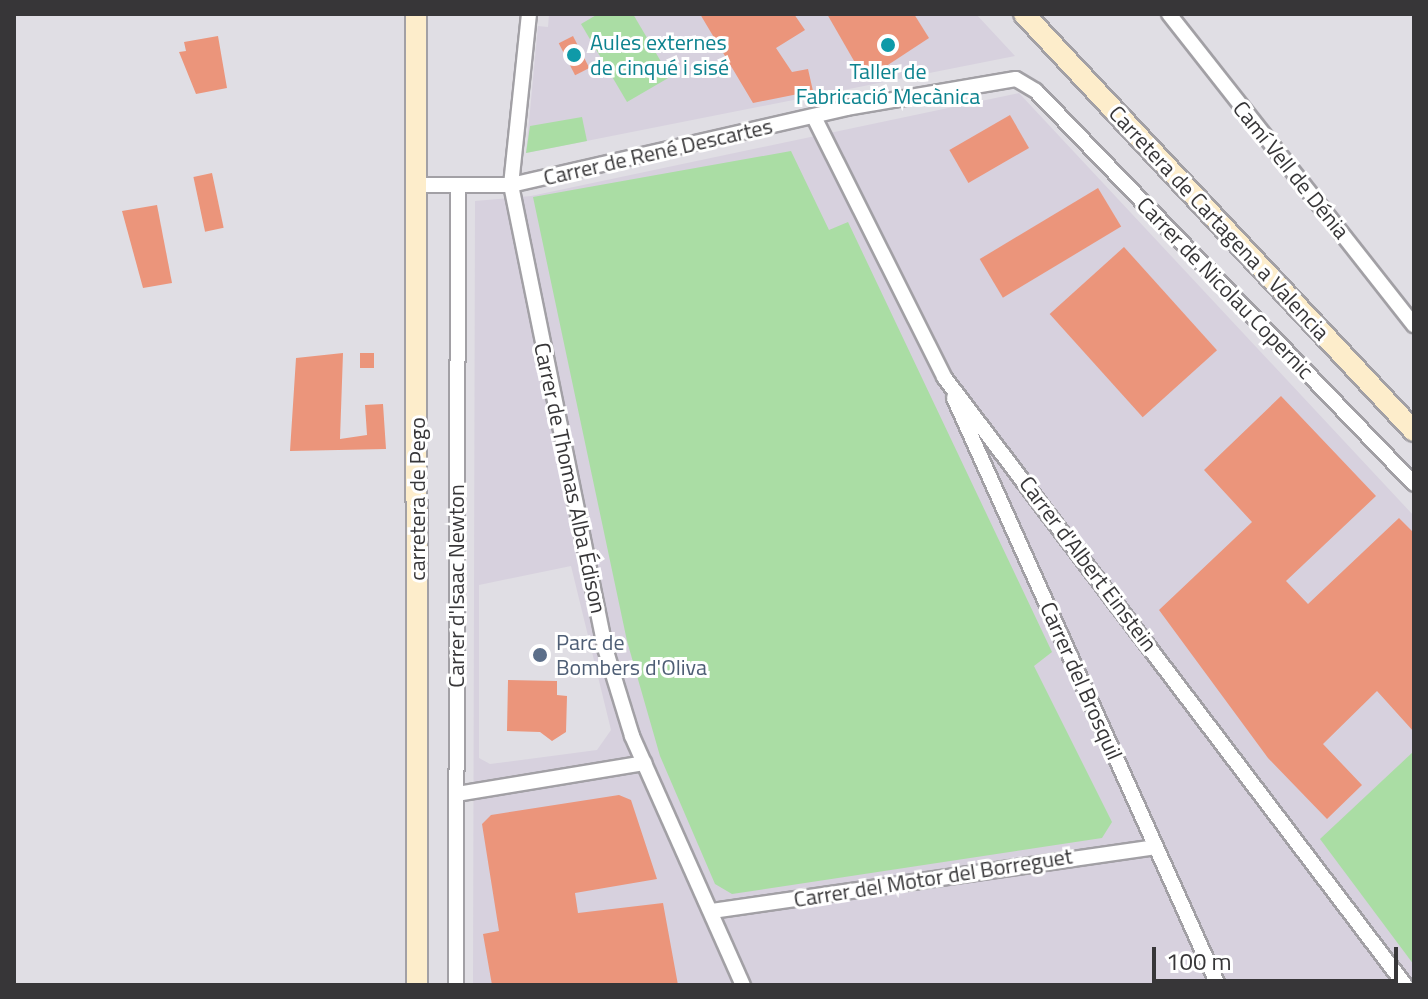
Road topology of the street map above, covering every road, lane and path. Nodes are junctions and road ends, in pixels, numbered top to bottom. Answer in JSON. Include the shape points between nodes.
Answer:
{"nodes":[{"id":1,"x":416,"y":14,"type":"edge"},
{"id":2,"x":529,"y":14,"type":"edge"},
{"id":3,"x":1024,"y":14,"type":"edge"},
{"id":4,"x":1169,"y":14,"type":"edge"},
{"id":5,"x":1036,"y":91,"type":"joint"},
{"id":6,"x":814,"y":117,"type":"junction"},
{"id":7,"x":417,"y":185,"type":"junction"},
{"id":8,"x":511,"y":185,"type":"junction"},
{"id":9,"x":458,"y":187,"type":"junction"},
{"id":10,"x":1414,"y":325,"type":"edge"},
{"id":11,"x":944,"y":377,"type":"junction"},
{"id":12,"x":1414,"y":431,"type":"edge"},
{"id":13,"x":1414,"y":484,"type":"edge"},
{"id":14,"x":644,"y":763,"type":"junction"},
{"id":15,"x":457,"y":794,"type":"junction"},
{"id":16,"x":1154,"y":847,"type":"junction"},
{"id":17,"x":712,"y":911,"type":"junction"},
{"id":18,"x":417,"y":985,"type":"edge"},
{"id":19,"x":456,"y":985,"type":"edge"},
{"id":20,"x":743,"y":985,"type":"edge"},
{"id":21,"x":1218,"y":985,"type":"edge"},
{"id":22,"x":1405,"y":985,"type":"edge"}],
"edges":[{"from":1,"to":7,"type":"main road","name":"carretera de Pego"},
{"from":2,"to":8,"type":"street","name":"Carrer de Thomas Alba Édison"},
{"from":3,"to":12,"type":"main road","name":"Carretera de Cartagena a Valencia"},
{"from":4,"to":10,"type":"street","name":"Camí Vell de Dénia"},
{"from":5,"to":6,"type":"street","name":"Carrer de René Descartes","via":[[1003,77]]},
{"from":5,"to":13,"type":"street","name":"Carrer de Nicolau Copernic"},
{"from":6,"to":8,"type":"street","name":"Carrer de René Descartes"},
{"from":6,"to":11,"type":"street","name":"Carrer d'Albert Einstein"},
{"from":7,"to":9,"type":"street","name":"Carrer de René Descartes"},
{"from":7,"to":18,"type":"main road","name":"carretera de Pego"},
{"from":8,"to":9,"type":"street","name":"Carrer de René Descartes"},
{"from":8,"to":14,"type":"street","name":"Carrer de Thomas Alba Édison","via":[[605,648]]},
{"from":9,"to":15,"type":"street","name":"Carrer d'Isaac Newton"},
{"from":11,"to":16,"type":"street","name":"Carrer del Brosquil"},
{"from":11,"to":22,"type":"street","name":"Carrer d'Albert Einstein"},
{"from":14,"to":15,"type":"street"},
{"from":14,"to":17,"type":"street","name":"Carrer de Thomas Alba Édison"},
{"from":15,"to":19,"type":"street","name":"Carrer d'Isaac Newton"},
{"from":16,"to":17,"type":"street","name":"Carrer del Motor del Borreguet"},
{"from":16,"to":21,"type":"street","name":"Carrer del Brosquil"},
{"from":17,"to":20,"type":"street","name":"Carrer de Thomas Alba Édison"}]}
